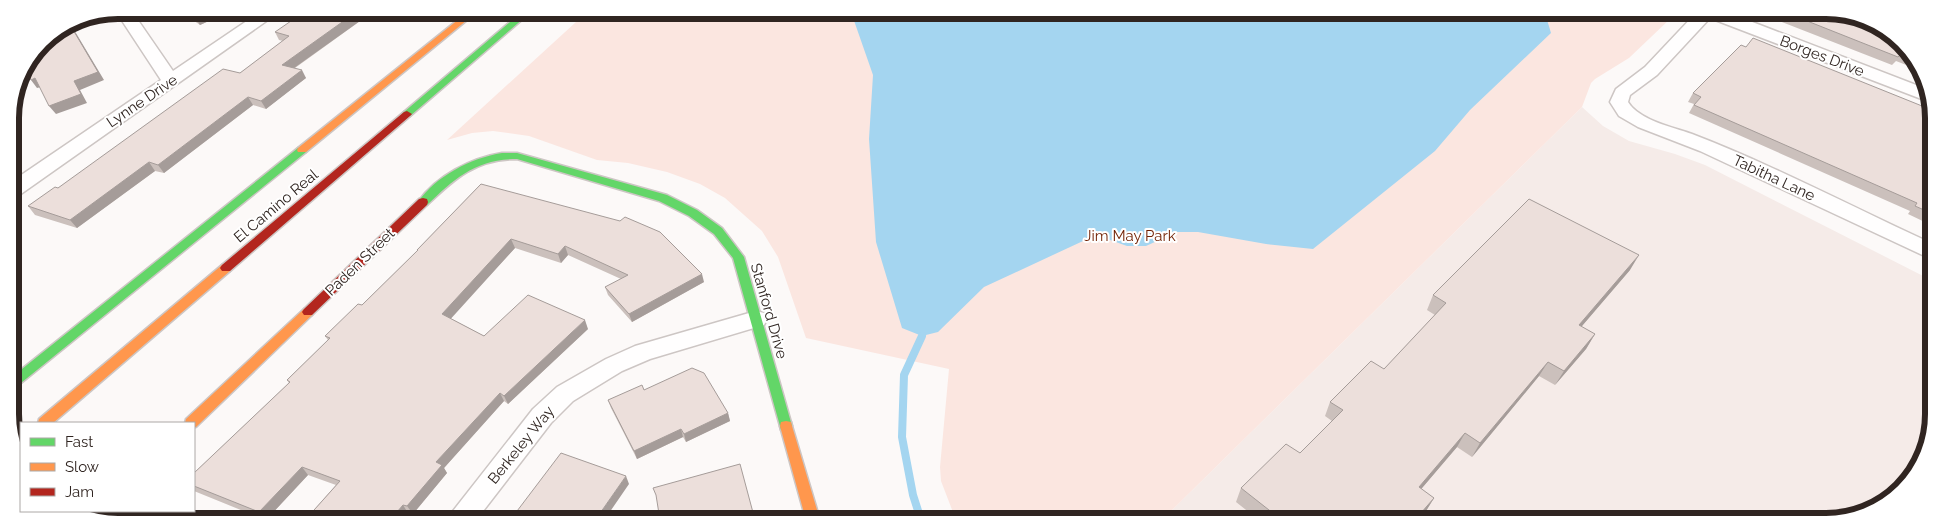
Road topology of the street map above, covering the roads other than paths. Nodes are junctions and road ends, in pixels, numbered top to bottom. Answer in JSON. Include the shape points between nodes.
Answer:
{"nodes":[{"id":1,"x":129,"y":19,"type":"edge"},
{"id":2,"x":261,"y":19,"type":"edge"},
{"id":3,"x":464,"y":19,"type":"edge"},
{"id":4,"x":519,"y":19,"type":"edge"},
{"id":5,"x":1699,"y":19,"type":"edge"},
{"id":6,"x":1728,"y":19,"type":"edge"},
{"id":7,"x":171,"y":82,"type":"junction"},
{"id":8,"x":1922,"y":94,"type":"edge"},
{"id":9,"x":553,"y":166,"type":"joint"},
{"id":10,"x":19,"y":186,"type":"edge"},
{"id":11,"x":1925,"y":249,"type":"edge"},
{"id":12,"x":756,"y":319,"type":"junction"},
{"id":13,"x":19,"y":378,"type":"edge"},
{"id":14,"x":45,"y":422,"type":"edge"},
{"id":15,"x":192,"y":422,"type":"edge"},
{"id":16,"x":467,"y":513,"type":"edge"},
{"id":17,"x":811,"y":513,"type":"edge"}],
"edges":[{"from":1,"to":7,"type":"street"},
{"from":2,"to":7,"type":"street","name":"Lynne Drive"},
{"from":3,"to":13,"type":"main road","name":"El Camino Real"},
{"from":4,"to":14,"type":"main road","name":"El Camino Real"},
{"from":5,"to":11,"type":"street","name":"Tabitha Lane","via":[[1651,71],[1622,93],[1619,102],[1625,112]]},
{"from":6,"to":8,"type":"street","name":"Borges Drive"},
{"from":7,"to":10,"type":"street","name":"Lynne Drive"},
{"from":9,"to":12,"type":"main road","name":"Stanford Drive","via":[[663,198],[693,213],[718,231],[738,257]]},
{"from":9,"to":15,"type":"main road","name":"Paden Street","via":[[503,154],[484,157],[452,175]]},
{"from":12,"to":16,"type":"street","name":"Berkeley Way","via":[[643,352],[565,394],[542,416]]},
{"from":12,"to":17,"type":"main road","name":"Stanford Drive"}]}
